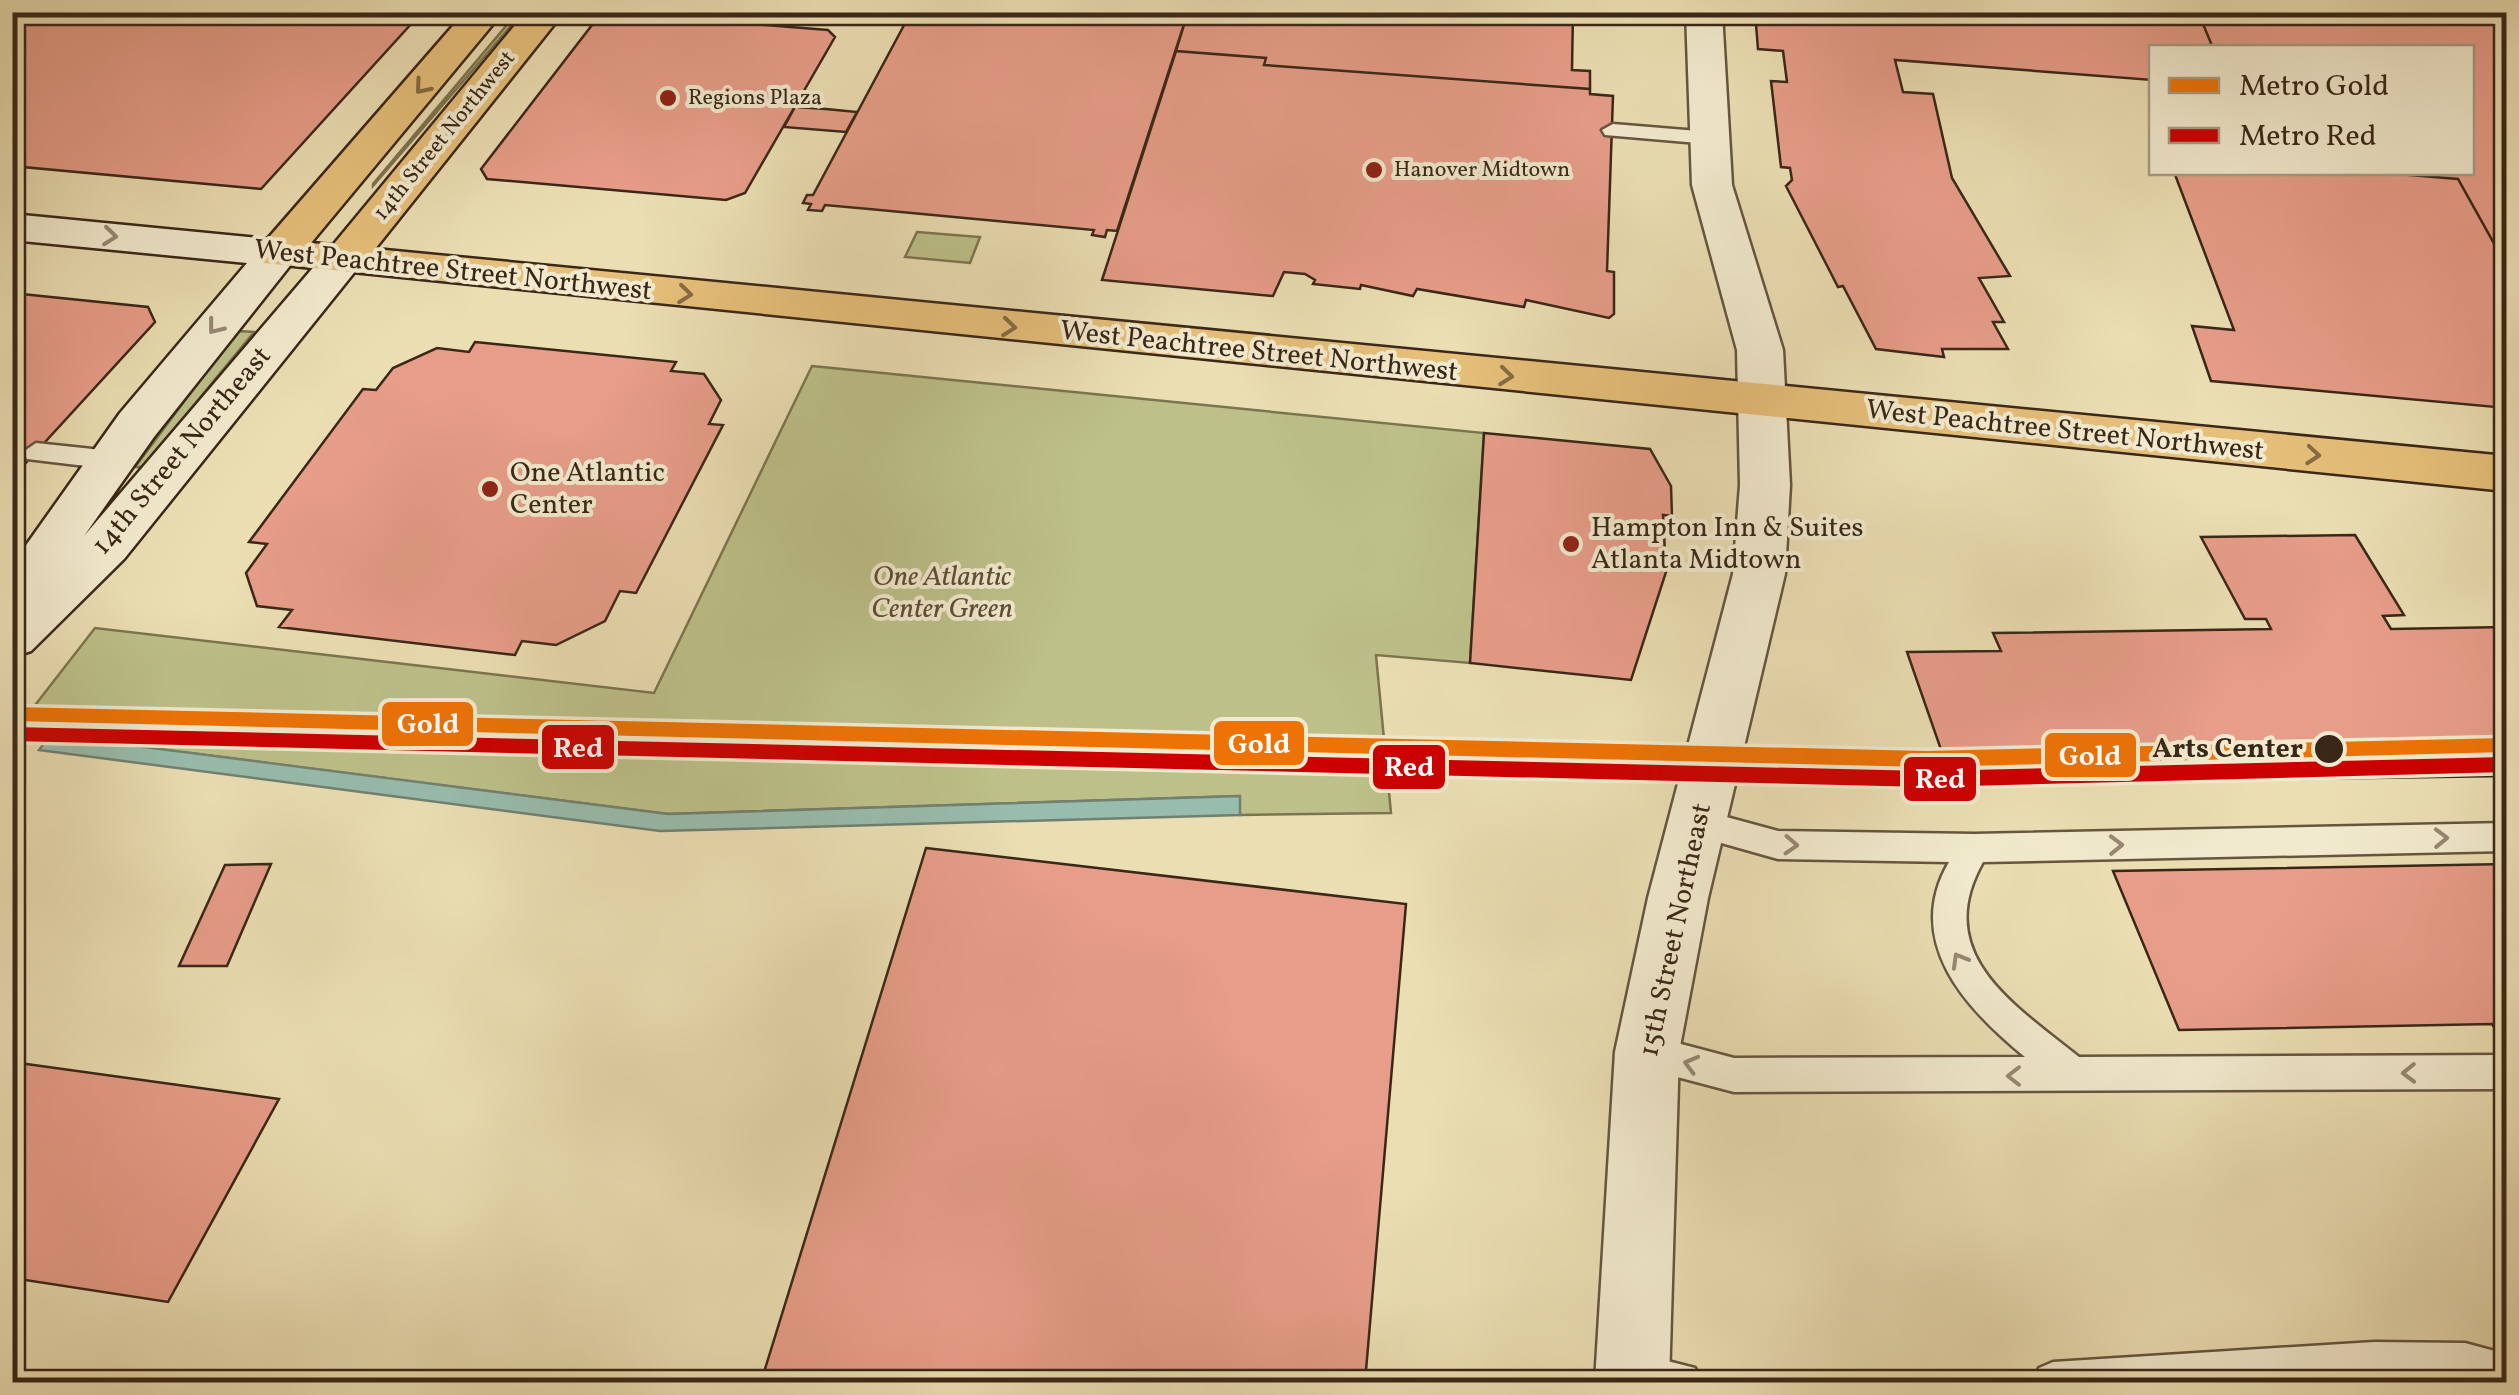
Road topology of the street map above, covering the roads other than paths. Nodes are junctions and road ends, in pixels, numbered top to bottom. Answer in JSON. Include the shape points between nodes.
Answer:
{"nodes":[{"id":1,"x":485,"y":12,"type":"edge"},
{"id":2,"x":546,"y":12,"type":"edge"},
{"id":3,"x":1704,"y":12,"type":"edge"},
{"id":4,"x":1613,"y":130,"type":"dead end"},
{"id":5,"x":1710,"y":138,"type":"junction"},
{"id":6,"x":12,"y":227,"type":"edge"},
{"id":7,"x":279,"y":253,"type":"junction"},
{"id":8,"x":344,"y":259,"type":"junction"},
{"id":9,"x":1763,"y":402,"type":"junction"},
{"id":10,"x":36,"y":452,"type":"dead end"},
{"id":11,"x":111,"y":460,"type":"junction"},
{"id":12,"x":2506,"y":474,"type":"edge"},
{"id":13,"x":12,"y":610,"type":"edge"},
{"id":14,"x":12,"y":636,"type":"edge"},
{"id":15,"x":1697,"y":823,"type":"junction"},
{"id":16,"x":2506,"y":837,"type":"edge"},
{"id":17,"x":1974,"y":848,"type":"junction"},
{"id":18,"x":1648,"y":1052,"type":"junction"},
{"id":19,"x":2506,"y":1072,"type":"edge"},
{"id":20,"x":2077,"y":1077,"type":"junction"},
{"id":21,"x":2506,"y":1374,"type":"edge"},
{"id":22,"x":1648,"y":1379,"type":"edge"},
{"id":23,"x":2053,"y":1382,"type":"edge"}],
"edges":[{"from":1,"to":7,"type":"main road","name":"14th Street Northwest","one_way":true},
{"from":2,"to":8,"type":"main road","name":"14th Street Northwest"},
{"from":3,"to":5,"type":"street","name":"15th Street Northeast"},
{"from":4,"to":5,"type":"lane"},
{"from":5,"to":9,"type":"street","name":"15th Street Northeast","via":[[1712,184],[1752,312]]},
{"from":6,"to":7,"type":"street","name":"West Peachtree Street Northwest","one_way":true},
{"from":7,"to":8,"type":"main road","name":"West Peachtree Street Northwest"},
{"from":7,"to":11,"type":"street","name":"14th Street Northeast","one_way":true},
{"from":8,"to":9,"type":"main road","name":"West Peachtree Street Northwest","one_way":true},
{"from":8,"to":14,"type":"street","name":"14th Street Northeast","via":[[106,546]]},
{"from":9,"to":12,"type":"main road","name":"West Peachtree Street Northwest","one_way":true},
{"from":9,"to":15,"type":"street","name":"15th Street Northeast","via":[[1759,574]]},
{"from":10,"to":11,"type":"lane"},
{"from":11,"to":13,"type":"street","name":"14th Street Northeast","via":[[54,537]]},
{"from":15,"to":17,"type":"lane","one_way":true,"via":[[1778,845]]},
{"from":15,"to":18,"type":"street","name":"15th Street Northeast"},
{"from":17,"to":16,"type":"lane","one_way":true},
{"from":20,"to":17,"type":"lane","one_way":true,"via":[[1991,1006],[1951,946],[1944,906],[1954,875]]},
{"from":20,"to":18,"type":"lane","one_way":true,"via":[[1734,1075]]},
{"from":18,"to":22,"type":"street","name":"15th Street Northeast"},
{"from":19,"to":20,"type":"lane","one_way":true},
{"from":21,"to":23,"type":"lane","via":[[2465,1364],[2374,1362]]}]}
